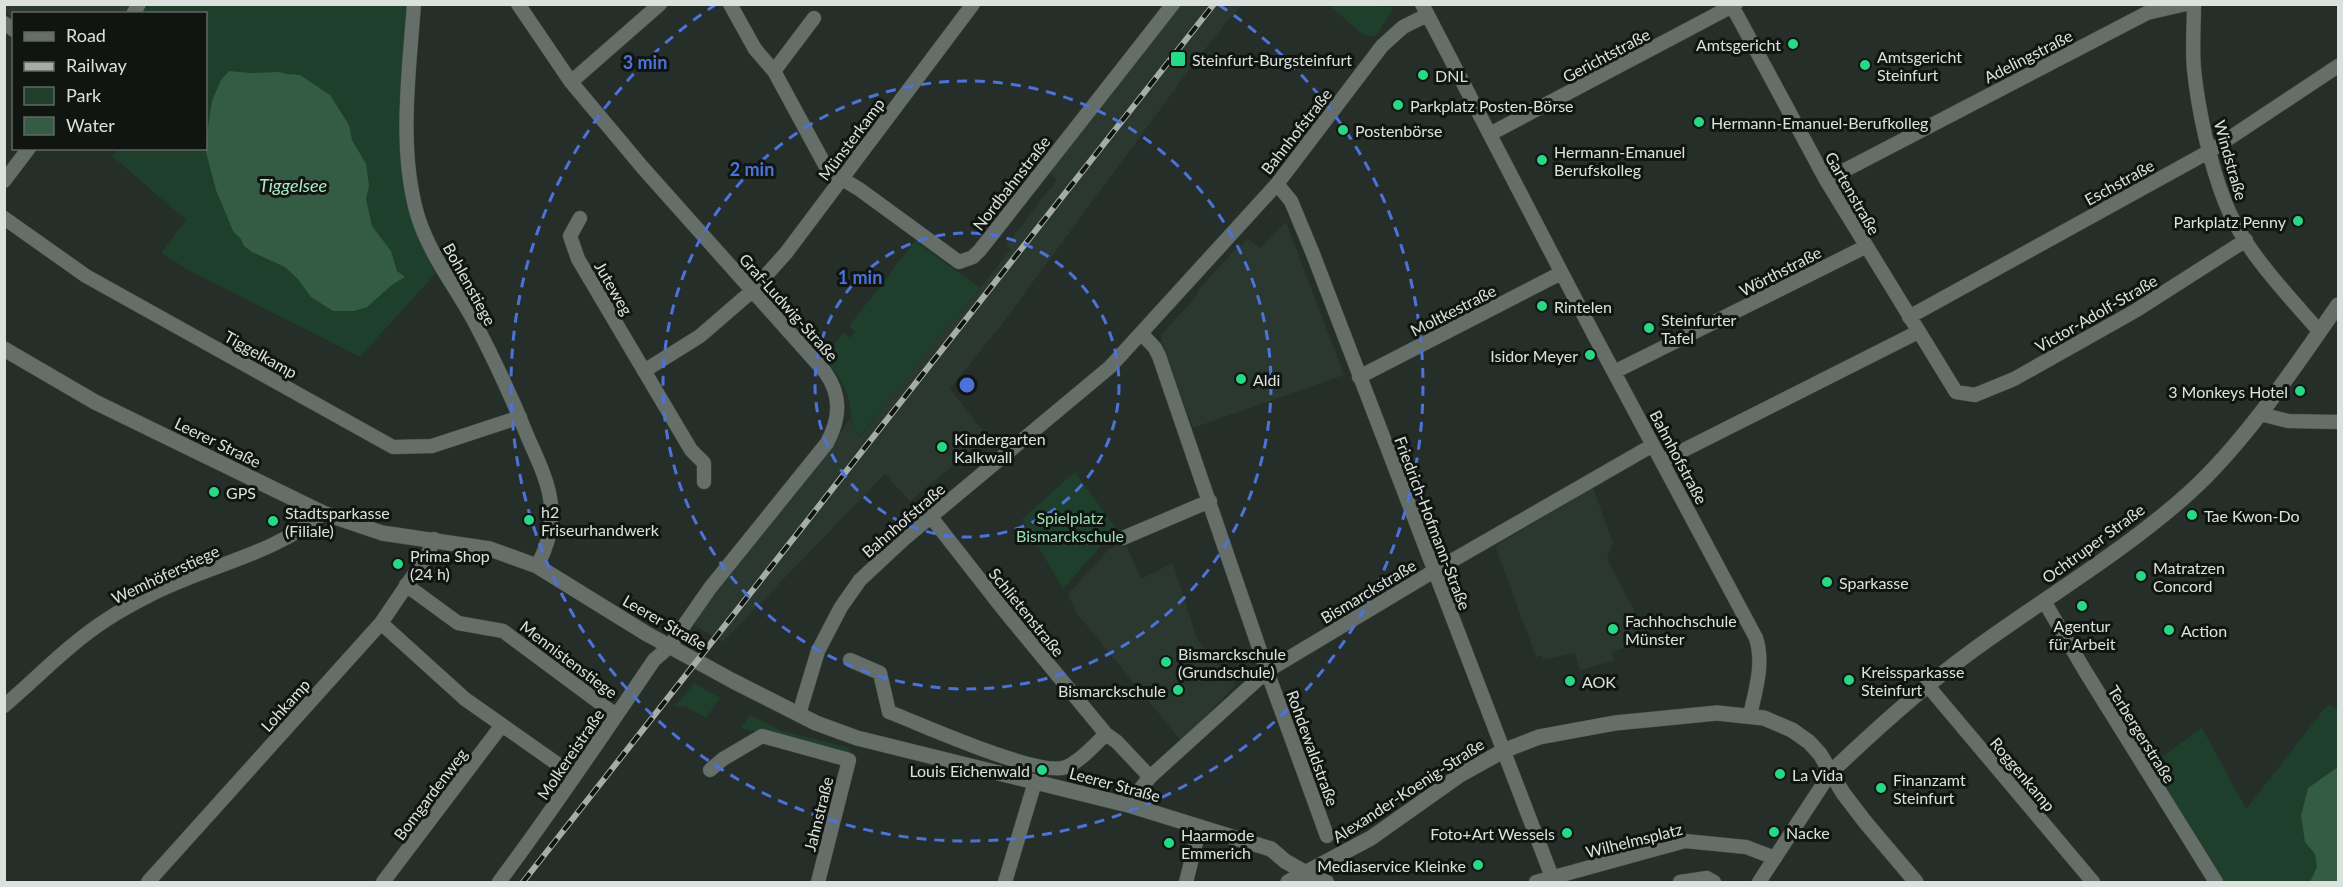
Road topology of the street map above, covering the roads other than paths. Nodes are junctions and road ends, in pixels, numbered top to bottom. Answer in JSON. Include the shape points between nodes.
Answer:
{"nodes":[{"id":1,"x":414,"y":4,"type":"edge"},
{"id":2,"x":518,"y":4,"type":"edge"},
{"id":3,"x":660,"y":4,"type":"edge"},
{"id":4,"x":730,"y":4,"type":"edge"},
{"id":5,"x":973,"y":4,"type":"edge"},
{"id":6,"x":1173,"y":4,"type":"edge"},
{"id":7,"x":2186,"y":4,"type":"edge"},
{"id":8,"x":2194,"y":4,"type":"edge"},
{"id":9,"x":1733,"y":5,"type":"edge"},
{"id":10,"x":1424,"y":10,"type":"edge"},
{"id":11,"x":814,"y":18,"type":"dead end"},
{"id":12,"x":2338,"y":66,"type":"edge"},
{"id":13,"x":774,"y":71,"type":"junction"},
{"id":14,"x":571,"y":82,"type":"junction"},
{"id":15,"x":1490,"y":134,"type":"junction"},
{"id":16,"x":27,"y":150,"type":"edge"},
{"id":17,"x":2210,"y":151,"type":"junction"},
{"id":18,"x":5,"y":178,"type":"edge"},
{"id":19,"x":842,"y":178,"type":"junction"},
{"id":20,"x":1826,"y":180,"type":"junction"},
{"id":21,"x":1277,"y":184,"type":"junction"},
{"id":22,"x":4,"y":218,"type":"edge"},
{"id":23,"x":580,"y":218,"type":"dead end"},
{"id":24,"x":2246,"y":240,"type":"junction"},
{"id":25,"x":1865,"y":247,"type":"junction"},
{"id":26,"x":1562,"y":273,"type":"junction"},
{"id":27,"x":752,"y":291,"type":"junction"},
{"id":28,"x":2336,"y":312,"type":"edge"},
{"id":29,"x":1909,"y":316,"type":"junction"},
{"id":30,"x":2319,"y":331,"type":"junction"},
{"id":31,"x":1918,"y":332,"type":"junction"},
{"id":32,"x":1141,"y":333,"type":"junction"},
{"id":33,"x":4,"y":349,"type":"edge"},
{"id":34,"x":644,"y":371,"type":"junction"},
{"id":35,"x":1614,"y":372,"type":"junction"},
{"id":36,"x":1359,"y":377,"type":"junction"},
{"id":37,"x":1956,"y":392,"type":"joint"},
{"id":38,"x":2260,"y":414,"type":"junction"},
{"id":39,"x":520,"y":417,"type":"junction"},
{"id":40,"x":2338,"y":422,"type":"edge"},
{"id":41,"x":1653,"y":445,"type":"junction"},
{"id":42,"x":1662,"y":461,"type":"junction"},
{"id":43,"x":704,"y":482,"type":"dead end"},
{"id":44,"x":1210,"y":501,"type":"junction"},
{"id":45,"x":323,"y":513,"type":"junction"},
{"id":46,"x":931,"y":517,"type":"junction"},
{"id":47,"x":1123,"y":538,"type":"dead end"},
{"id":48,"x":434,"y":539,"type":"junction"},
{"id":49,"x":537,"y":566,"type":"junction"},
{"id":50,"x":1434,"y":571,"type":"junction"},
{"id":51,"x":406,"y":585,"type":"junction"},
{"id":52,"x":2044,"y":601,"type":"junction"},
{"id":53,"x":381,"y":623,"type":"junction"},
{"id":54,"x":669,"y":647,"type":"junction"},
{"id":55,"x":850,"y":660,"type":"dead end"},
{"id":56,"x":1267,"y":671,"type":"junction"},
{"id":57,"x":1928,"y":686,"type":"junction"},
{"id":58,"x":6,"y":703,"type":"edge"},
{"id":59,"x":799,"y":714,"type":"junction"},
{"id":60,"x":1750,"y":715,"type":"junction"},
{"id":61,"x":616,"y":716,"type":"junction"},
{"id":62,"x":502,"y":725,"type":"junction"},
{"id":63,"x":1106,"y":734,"type":"junction"},
{"id":64,"x":1503,"y":751,"type":"junction"},
{"id":65,"x":711,"y":770,"type":"dead end"},
{"id":66,"x":1831,"y":772,"type":"junction"},
{"id":67,"x":573,"y":775,"type":"junction"},
{"id":68,"x":1150,"y":777,"type":"junction"},
{"id":69,"x":1035,"y":782,"type":"junction"},
{"id":70,"x":1132,"y":806,"type":"junction"},
{"id":71,"x":1200,"y":827,"type":"junction"},
{"id":72,"x":1327,"y":836,"type":"dead end"},
{"id":73,"x":1775,"y":858,"type":"junction"},
{"id":74,"x":1306,"y":873,"type":"junction"},
{"id":75,"x":1552,"y":877,"type":"junction"},
{"id":76,"x":148,"y":882,"type":"edge"},
{"id":77,"x":383,"y":882,"type":"edge"},
{"id":78,"x":500,"y":882,"type":"edge"},
{"id":79,"x":818,"y":882,"type":"edge"},
{"id":80,"x":1005,"y":882,"type":"edge"},
{"id":81,"x":1186,"y":882,"type":"edge"},
{"id":82,"x":1288,"y":882,"type":"edge"},
{"id":83,"x":1327,"y":882,"type":"edge"},
{"id":84,"x":1536,"y":882,"type":"edge"},
{"id":85,"x":1680,"y":882,"type":"edge"},
{"id":86,"x":1714,"y":882,"type":"edge"},
{"id":87,"x":1759,"y":882,"type":"edge"},
{"id":88,"x":1916,"y":882,"type":"edge"},
{"id":89,"x":2093,"y":882,"type":"edge"},
{"id":90,"x":2216,"y":882,"type":"edge"}],
"edges":[{"from":1,"to":39,"type":"street","name":"Bohlenstiege","via":[[407,91],[408,140],[418,217]]},
{"from":2,"to":14,"type":"street","name":"Graf-Ludwig-Straße"},
{"from":3,"to":14,"type":"street"},
{"from":4,"to":13,"type":"street","via":[[755,49]]},
{"from":5,"to":19,"type":"street","name":"Münsterkamp"},
{"from":6,"to":19,"type":"street","name":"Nordbahnstraße","via":[[965,261],[953,259]]},
{"from":7,"to":20,"type":"street","name":"Adelingstraße","via":[[2147,13]]},
{"from":8,"to":17,"type":"street","name":"Windstraße","via":[[2193,67]]},
{"from":9,"to":15,"type":"street","name":"Gerichtstraße"},
{"from":9,"to":20,"type":"street","name":"Gartenstraße"},
{"from":10,"to":15,"type":"street","name":"Bahnhofstraße"},
{"from":10,"to":21,"type":"street","name":"Bahnhofstraße","via":[[1382,46]]},
{"from":11,"to":13,"type":"street"},
{"from":12,"to":17,"type":"street","name":"Eschstraße"},
{"from":13,"to":19,"type":"street","via":[[825,165]]},
{"from":14,"to":27,"type":"street","name":"Graf-Ludwig-Straße"},
{"from":15,"to":26,"type":"street","name":"Bahnhofstraße"},
{"from":16,"to":18,"type":"street"},
{"from":17,"to":24,"type":"street","name":"Windstraße","via":[[2225,202]]},
{"from":17,"to":29,"type":"street","name":"Eschstraße"},
{"from":19,"to":27,"type":"street","name":"Münsterkamp"},
{"from":20,"to":25,"type":"street","name":"Gartenstraße"},
{"from":21,"to":32,"type":"street","name":"Bahnhofstraße"},
{"from":21,"to":36,"type":"street","name":"Friedrich-Hofmann-Straße","via":[[1291,201]]},
{"from":22,"to":39,"type":"street","name":"Tiggelkamp","via":[[86,276],[393,447],[432,446]]},
{"from":23,"to":34,"type":"street","name":"Juteweg","via":[[570,236],[578,259]]},
{"from":24,"to":30,"type":"street","name":"Windstraße"},
{"from":24,"to":37,"type":"street","name":"Victor-Adolf-Straße","via":[[2135,311],[2014,379],[1975,395]]},
{"from":25,"to":29,"type":"street","name":"Gartenstraße"},
{"from":25,"to":35,"type":"street","name":"Wörthstraße"},
{"from":26,"to":35,"type":"street","name":"Bahnhofstraße"},
{"from":26,"to":36,"type":"street","name":"Moltkestraße"},
{"from":27,"to":34,"type":"street","via":[[700,336]]},
{"from":27,"to":54,"type":"street","name":"Graf-Ludwig-Straße","via":[[831,380],[838,398],[838,415],[832,434],[804,474],[710,588]]},
{"from":28,"to":30,"type":"main road","name":"Ochtruper Straße"},
{"from":29,"to":31,"type":"street","name":"Gartenstraße"},
{"from":30,"to":38,"type":"main road","name":"Ochtruper Straße"},
{"from":31,"to":37,"type":"street","name":"Gartenstraße"},
{"from":31,"to":42,"type":"street"},
{"from":32,"to":44,"type":"street","name":"Rohdewaldstraße","via":[[1159,356]]},
{"from":32,"to":46,"type":"street","name":"Bahnhofstraße","via":[[1091,384]]},
{"from":33,"to":45,"type":"main road","name":"Leerer Straße","via":[[95,402]]},
{"from":34,"to":43,"type":"street","name":"Juteweg","via":[[691,450],[704,463]]},
{"from":35,"to":41,"type":"street","name":"Bahnhofstraße"},
{"from":36,"to":50,"type":"street","name":"Friedrich-Hofmann-Straße"},
{"from":38,"to":40,"type":"street","via":[[2288,421]]},
{"from":38,"to":52,"type":"main road","name":"Ochtruper Straße","via":[[2189,492],[2134,539]]},
{"from":39,"to":49,"type":"street","name":"Bohlenstiege","via":[[551,504],[549,536]]},
{"from":41,"to":42,"type":"street","name":"Bahnhofstraße"},
{"from":41,"to":50,"type":"street","name":"Bismarckstraße"},
{"from":42,"to":60,"type":"street","name":"Bahnhofstraße","via":[[1756,638],[1760,668]]},
{"from":44,"to":47,"type":"street"},
{"from":44,"to":56,"type":"street","name":"Rohdewaldstraße"},
{"from":45,"to":48,"type":"main road","name":"Leerer Straße","via":[[382,533]]},
{"from":45,"to":58,"type":"street","name":"Wemhöferstiege","via":[[284,541],[184,580],[107,619]]},
{"from":46,"to":59,"type":"street","name":"Bahnhofstraße","via":[[877,562],[850,594],[818,651]]},
{"from":46,"to":63,"type":"street","name":"Schlietenstraße"},
{"from":48,"to":49,"type":"main road","name":"Leerer Straße","via":[[490,549]]},
{"from":48,"to":51,"type":"street","name":"Lohkamp"},
{"from":49,"to":54,"type":"main road","name":"Leerer Straße"},
{"from":50,"to":56,"type":"street","name":"Bismarckstraße"},
{"from":50,"to":64,"type":"street","name":"Friedrich-Hofmann-Straße"},
{"from":51,"to":53,"type":"street","name":"Lohkamp"},
{"from":51,"to":61,"type":"street","name":"Mennistenstiege","via":[[458,623],[503,631]]},
{"from":52,"to":57,"type":"main road","name":"Ochtruper Straße"},
{"from":52,"to":90,"type":"street","name":"Terbergerstraße"},
{"from":53,"to":62,"type":"street","via":[[465,699]]},
{"from":53,"to":76,"type":"street","name":"Lohkamp"},
{"from":54,"to":59,"type":"main road","name":"Leerer Straße"},
{"from":54,"to":61,"type":"street","name":"Molkereistraße","via":[[654,660]]},
{"from":55,"to":63,"type":"street","name":"Leerer Straße","via":[[880,673],[890,712],[1023,763],[1051,769],[1065,767]]},
{"from":56,"to":68,"type":"street","name":"Bismarckstraße"},
{"from":56,"to":72,"type":"street","name":"Rohdewaldstraße"},
{"from":57,"to":66,"type":"main road","name":"Ochtruper Straße"},
{"from":57,"to":89,"type":"street","name":"Roggenkamp"},
{"from":59,"to":69,"type":"main road","name":"Leerer Straße","via":[[857,738]]},
{"from":60,"to":64,"type":"main road","name":"Alexander-Koenig-Straße","via":[[1717,713],[1615,723],[1539,737]]},
{"from":60,"to":66,"type":"main road","name":"Alexander-Koenig-Straße","via":[[1778,722],[1809,742]]},
{"from":61,"to":67,"type":"street","name":"Molkereistraße"},
{"from":62,"to":67,"type":"street"},
{"from":62,"to":77,"type":"street","name":"Bomgardenweg"},
{"from":63,"to":68,"type":"street","name":"Schlietenstraße"},
{"from":64,"to":74,"type":"main road","name":"Alexander-Koenig-Straße","via":[[1460,775],[1371,838]]},
{"from":64,"to":75,"type":"street","name":"Friedrich-Hofmann-Straße"},
{"from":65,"to":79,"type":"street","name":"Jahnstraße","via":[[762,736],[849,760]]},
{"from":66,"to":73,"type":"street"},
{"from":66,"to":88,"type":"main road","name":"Alexander-Koenig-Straße","via":[[1866,823]]},
{"from":67,"to":78,"type":"street","name":"Molkereistraße"},
{"from":68,"to":70,"type":"street","name":"Bismarckstraße"},
{"from":69,"to":70,"type":"main road","name":"Leerer Straße"},
{"from":69,"to":80,"type":"street"},
{"from":70,"to":71,"type":"main road","name":"Leerer Straße"},
{"from":71,"to":74,"type":"main road","name":"Leerer Straße","via":[[1271,849]]},
{"from":71,"to":81,"type":"street"},
{"from":73,"to":75,"type":"street","name":"Wilhelmsplatz","via":[[1746,847],[1685,842]]},
{"from":73,"to":87,"type":"street"},
{"from":74,"to":82,"type":"main road","name":"Alexander-Koenig-Straße"},
{"from":74,"to":83,"type":"street","name":"Leerer Straße"},
{"from":75,"to":84,"type":"street","name":"Wilhelmsplatz"},
{"from":85,"to":86,"type":"street","via":[[1707,878]]}]}
